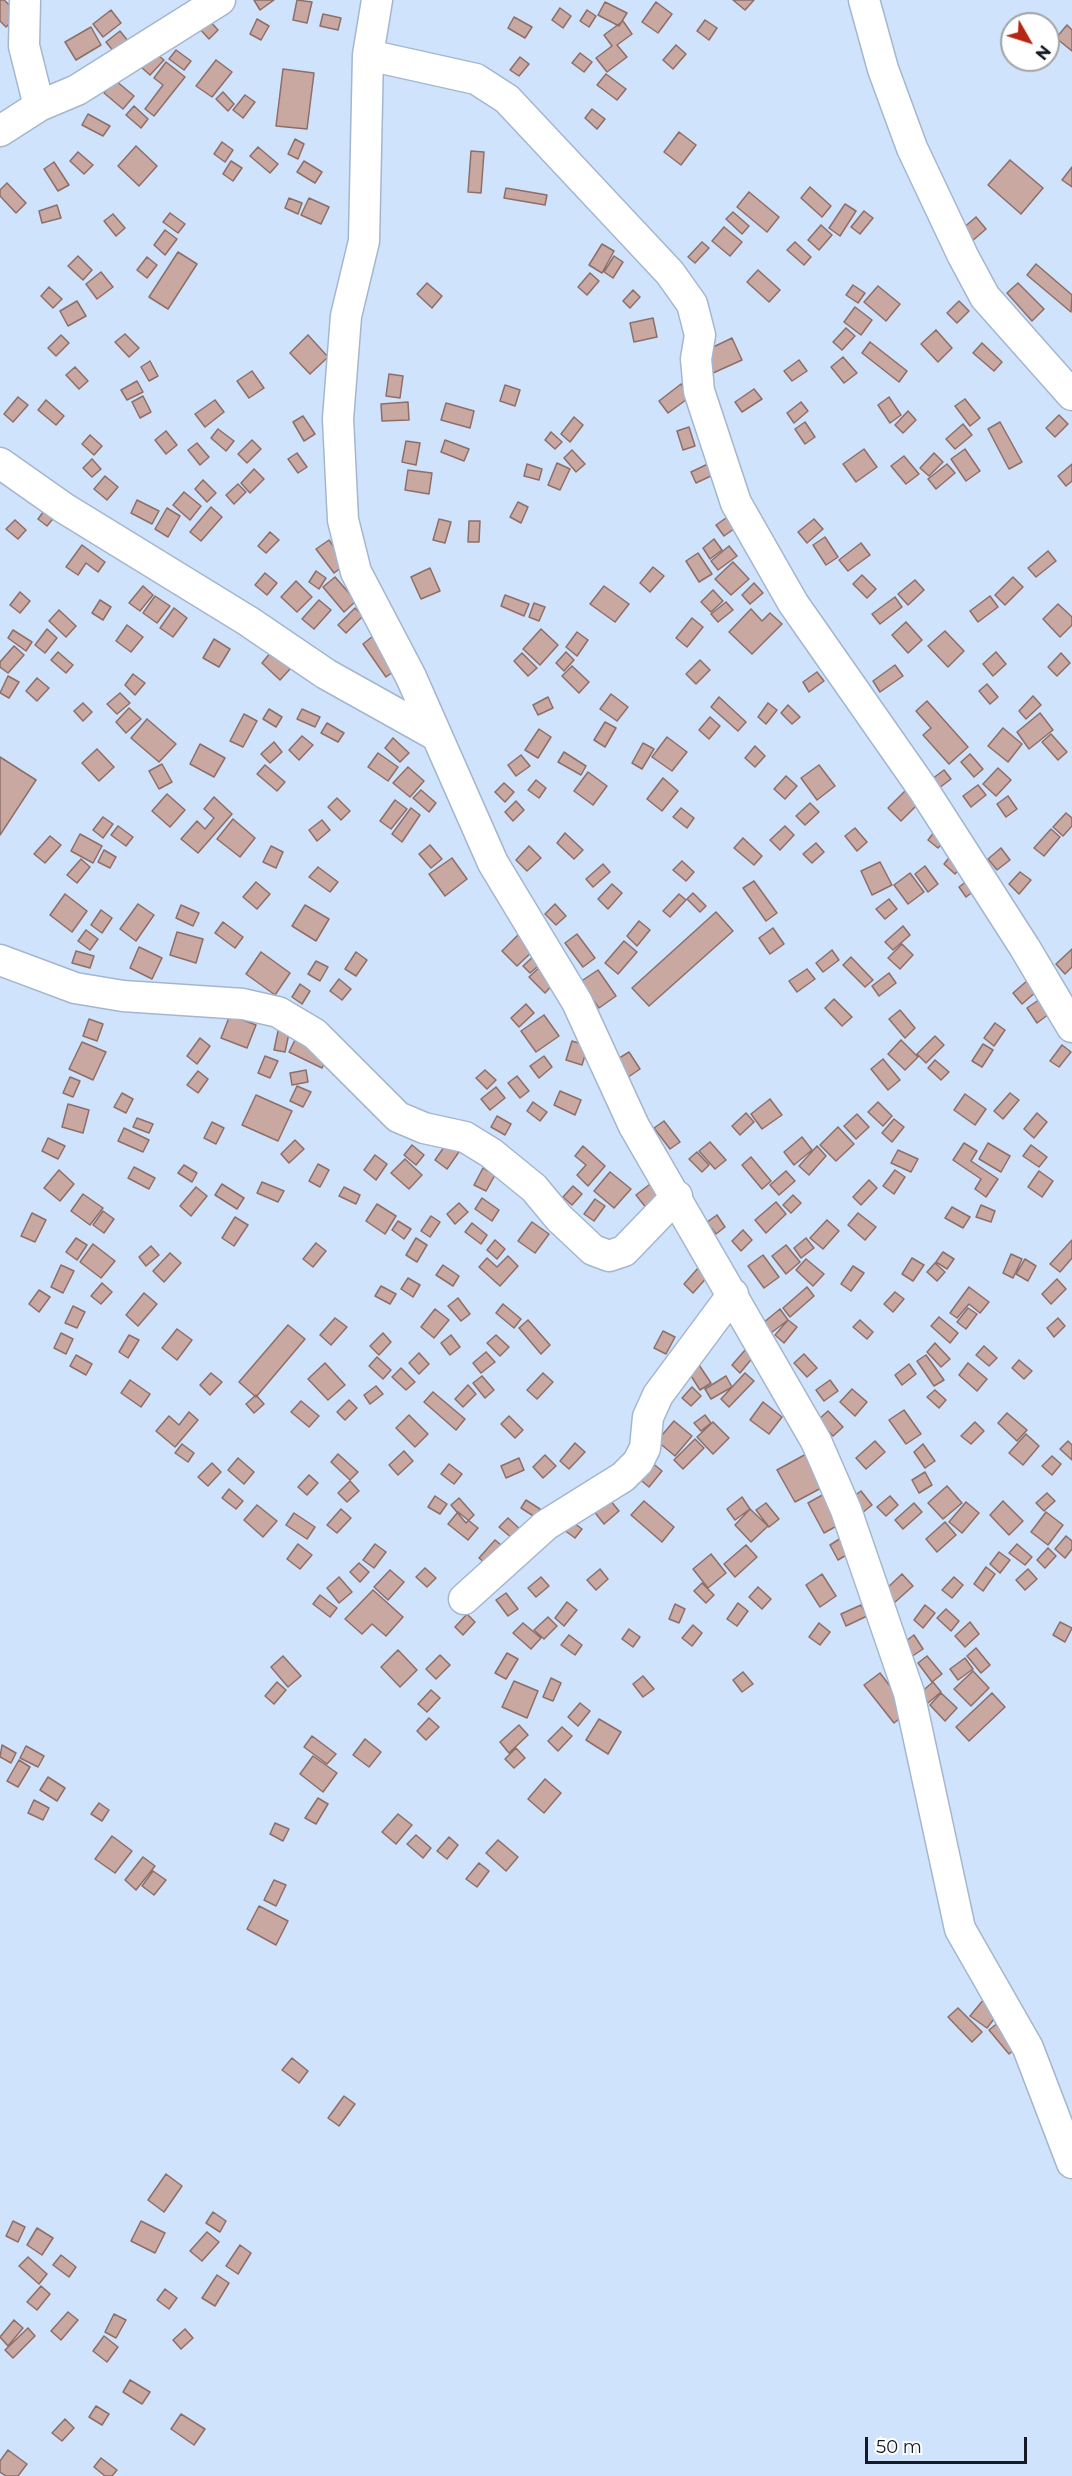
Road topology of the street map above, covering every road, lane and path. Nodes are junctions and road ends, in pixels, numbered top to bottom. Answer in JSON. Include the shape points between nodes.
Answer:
{"nodes":[{"id":1,"x":25,"y":0,"type":"edge"},
{"id":2,"x":220,"y":0,"type":"edge"},
{"id":3,"x":377,"y":0,"type":"edge"},
{"id":4,"x":864,"y":0,"type":"edge"},
{"id":5,"x":368,"y":56,"type":"junction"},
{"id":6,"x":39,"y":105,"type":"junction"},
{"id":7,"x":0,"y":131,"type":"edge"},
{"id":8,"x":1072,"y":395,"type":"edge"},
{"id":9,"x":0,"y":463,"type":"edge"},
{"id":10,"x":437,"y":736,"type":"junction"},
{"id":11,"x":0,"y":960,"type":"edge"},
{"id":12,"x":1072,"y":1027,"type":"edge"},
{"id":13,"x":677,"y":1196,"type":"junction"},
{"id":14,"x":733,"y":1293,"type":"junction"},
{"id":15,"x":464,"y":1599,"type":"dead end"},
{"id":16,"x":1072,"y":2163,"type":"edge"}],
"edges":[{"from":1,"to":6,"type":"street","via":[[24,46]]},
{"from":2,"to":6,"type":"street","via":[[77,90]]},
{"from":3,"to":5,"type":"street"},
{"from":4,"to":8,"type":"street","via":[[883,69],[912,148],[963,256],[985,297]]},
{"from":5,"to":10,"type":"street","via":[[364,241],[346,316],[338,419],[343,520],[356,572]]},
{"from":5,"to":12,"type":"street","via":[[476,79],[507,99],[670,273],[692,304],[700,335],[696,359],[699,391],[736,503],[792,603],[923,789]]},
{"from":6,"to":7,"type":"street"},
{"from":9,"to":10,"type":"street","via":[[64,508],[248,621],[326,674]]},
{"from":10,"to":13,"type":"street","via":[[493,862],[577,1002],[634,1126]]},
{"from":11,"to":13,"type":"street","via":[[75,988],[123,996],[243,1004],[278,1012],[315,1034],[398,1117],[424,1128],[465,1137],[491,1153],[534,1188],[593,1250],[609,1256],[624,1251]]},
{"from":13,"to":14,"type":"street"},
{"from":14,"to":15,"type":"street","via":[[658,1395],[648,1417],[645,1448],[638,1462],[623,1477],[546,1525]]},
{"from":14,"to":16,"type":"street","via":[[816,1441],[846,1510],[909,1693],[960,1929],[1029,2048]]}]}
